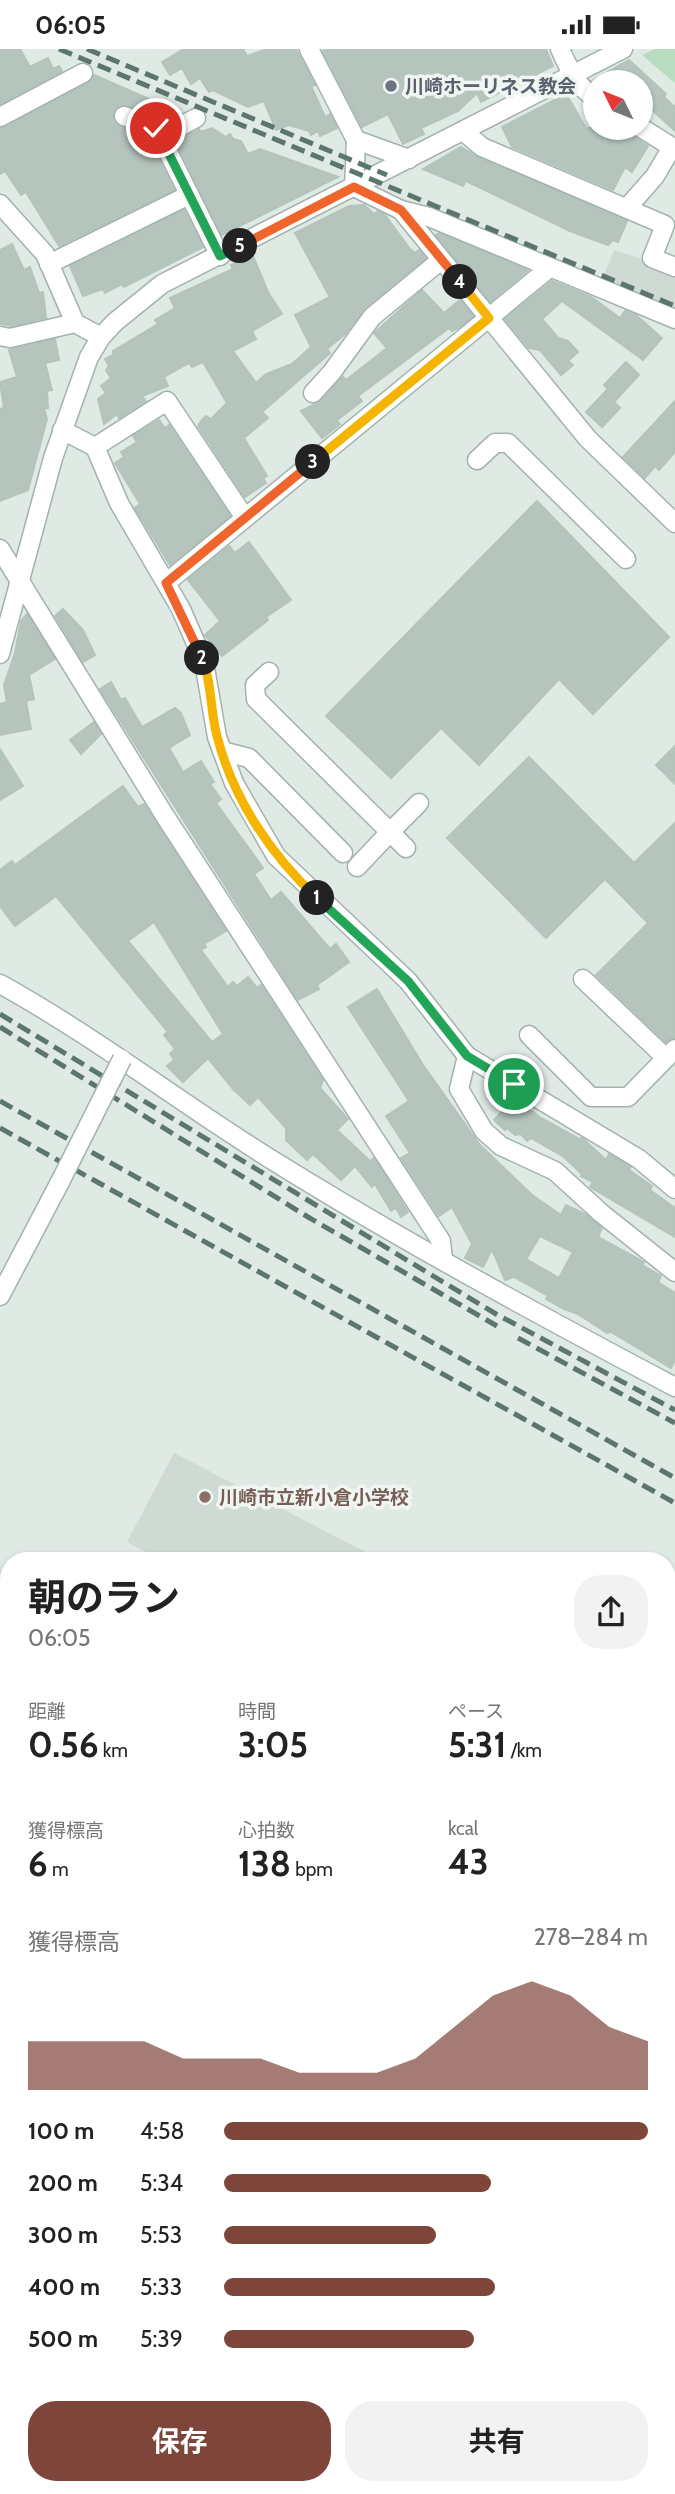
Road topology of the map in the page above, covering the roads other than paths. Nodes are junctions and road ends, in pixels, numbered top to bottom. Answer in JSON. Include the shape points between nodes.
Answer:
{"nodes":[{"id":1,"x":309,"y":49,"type":"edge"},
{"id":2,"x":560,"y":49,"type":"edge"},
{"id":3,"x":623,"y":49,"type":"edge"},
{"id":4,"x":83,"y":73,"type":"dead end"},
{"id":5,"x":572,"y":75,"type":"junction"},
{"id":6,"x":583,"y":89,"type":"edge"},
{"id":7,"x":124,"y":116,"type":"dead end"},
{"id":8,"x":0,"y":117,"type":"edge"},
{"id":9,"x":196,"y":118,"type":"dead end"},
{"id":10,"x":463,"y":131,"type":"junction"},
{"id":11,"x":653,"y":135,"type":"edge"},
{"id":12,"x":160,"y":137,"type":"junction"},
{"id":13,"x":356,"y":140,"type":"junction"},
{"id":14,"x":409,"y":159,"type":"junction"},
{"id":15,"x":669,"y":166,"type":"edge"},
{"id":16,"x":354,"y":187,"type":"junction"},
{"id":17,"x":189,"y":195,"type":"junction"},
{"id":18,"x":0,"y":204,"type":"edge"},
{"id":19,"x":627,"y":208,"type":"junction"},
{"id":20,"x":401,"y":210,"type":"junction"},
{"id":21,"x":670,"y":219,"type":"edge"},
{"id":22,"x":220,"y":256,"type":"junction"},
{"id":23,"x":441,"y":260,"type":"junction"},
{"id":24,"x":49,"y":264,"type":"junction"},
{"id":25,"x":675,"y":267,"type":"edge"},
{"id":26,"x":548,"y":269,"type":"junction"},
{"id":27,"x":489,"y":318,"type":"junction"},
{"id":28,"x":675,"y":319,"type":"edge"},
{"id":29,"x":75,"y":323,"type":"junction"},
{"id":30,"x":100,"y":337,"type":"junction"},
{"id":31,"x":3,"y":341,"type":"edge"},
{"id":32,"x":313,"y":393,"type":"dead end"},
{"id":33,"x":62,"y":430,"type":"junction"},
{"id":34,"x":95,"y":447,"type":"junction"},
{"id":35,"x":477,"y":460,"type":"dead end"},
{"id":36,"x":244,"y":518,"type":"junction"},
{"id":37,"x":675,"y":523,"type":"edge"},
{"id":38,"x":0,"y":549,"type":"edge"},
{"id":39,"x":626,"y":559,"type":"dead end"},
{"id":40,"x":19,"y":583,"type":"junction"},
{"id":41,"x":166,"y":583,"type":"junction"},
{"id":42,"x":0,"y":654,"type":"edge"},
{"id":43,"x":269,"y":672,"type":"dead end"},
{"id":44,"x":222,"y":751,"type":"junction"},
{"id":45,"x":419,"y":803,"type":"dead end"},
{"id":46,"x":390,"y":832,"type":"junction"},
{"id":47,"x":406,"y":848,"type":"dead end"},
{"id":48,"x":344,"y":853,"type":"dead end"},
{"id":49,"x":357,"y":867,"type":"dead end"},
{"id":50,"x":583,"y":979,"type":"dead end"},
{"id":51,"x":3,"y":985,"type":"edge"},
{"id":52,"x":529,"y":1035,"type":"dead end"},
{"id":53,"x":670,"y":1054,"type":"edge"},
{"id":54,"x":467,"y":1056,"type":"junction"},
{"id":55,"x":122,"y":1059,"type":"junction"},
{"id":56,"x":675,"y":1189,"type":"edge"},
{"id":57,"x":443,"y":1260,"type":"junction"},
{"id":58,"x":675,"y":1272,"type":"edge"},
{"id":59,"x":0,"y":1296,"type":"edge"},
{"id":60,"x":675,"y":1387,"type":"edge"}],
"edges":[{"from":1,"to":13,"type":"street"},
{"from":2,"to":5,"type":"street"},
{"from":3,"to":5,"type":"street"},
{"from":4,"to":8,"type":"street"},
{"from":5,"to":6,"type":"street"},
{"from":5,"to":10,"type":"street"},
{"from":7,"to":12,"type":"street","via":[[156,128]]},
{"from":9,"to":12,"type":"street"},
{"from":10,"to":14,"type":"street"},
{"from":10,"to":19,"type":"street","via":[[482,148]]},
{"from":11,"to":15,"type":"street","via":[[672,147]]},
{"from":12,"to":17,"type":"street"},
{"from":13,"to":14,"type":"street"},
{"from":13,"to":16,"type":"street"},
{"from":14,"to":16,"type":"street"},
{"from":15,"to":19,"type":"street"},
{"from":16,"to":20,"type":"street"},
{"from":16,"to":22,"type":"street"},
{"from":17,"to":22,"type":"street"},
{"from":17,"to":24,"type":"street"},
{"from":18,"to":24,"type":"street","via":[[30,235]]},
{"from":19,"to":21,"type":"street"},
{"from":20,"to":23,"type":"street"},
{"from":20,"to":26,"type":"street","via":[[429,217]]},
{"from":21,"to":25,"type":"street","via":[[652,258]]},
{"from":22,"to":30,"type":"street","via":[[147,294]]},
{"from":23,"to":27,"type":"street"},
{"from":23,"to":32,"type":"street","via":[[372,317]]},
{"from":24,"to":29,"type":"street"},
{"from":26,"to":27,"type":"street"},
{"from":26,"to":28,"type":"street"},
{"from":27,"to":36,"type":"street"},
{"from":27,"to":37,"type":"street","via":[[588,439]]},
{"from":29,"to":30,"type":"street"},
{"from":29,"to":31,"type":"street"},
{"from":30,"to":33,"type":"street"},
{"from":33,"to":34,"type":"street"},
{"from":33,"to":40,"type":"street"},
{"from":34,"to":36,"type":"street","via":[[167,401]]},
{"from":34,"to":41,"type":"street","via":[[119,503]]},
{"from":35,"to":39,"type":"street","via":[[495,443],[508,443]]},
{"from":36,"to":41,"type":"street"},
{"from":38,"to":40,"type":"street"},
{"from":40,"to":42,"type":"street"},
{"from":40,"to":57,"type":"street","via":[[440,1241]]},
{"from":41,"to":44,"type":"street","via":[[204,662]]},
{"from":43,"to":46,"type":"street","via":[[255,685],[256,699]]},
{"from":44,"to":48,"type":"street","via":[[249,758]]},
{"from":44,"to":54,"type":"street","via":[[234,783],[276,856],[408,981]]},
{"from":45,"to":46,"type":"street"},
{"from":46,"to":47,"type":"street"},
{"from":46,"to":49,"type":"street"},
{"from":50,"to":53,"type":"street"},
{"from":51,"to":55,"type":"street"},
{"from":52,"to":53,"type":"street","via":[[591,1097],[628,1097]]},
{"from":54,"to":56,"type":"street","via":[[639,1159]]},
{"from":54,"to":58,"type":"street","via":[[459,1089],[484,1132],[501,1146],[555,1171]]},
{"from":55,"to":57,"type":"street","via":[[278,1164]]},
{"from":55,"to":59,"type":"street","bridge":true},
{"from":57,"to":60,"type":"street"}]}
